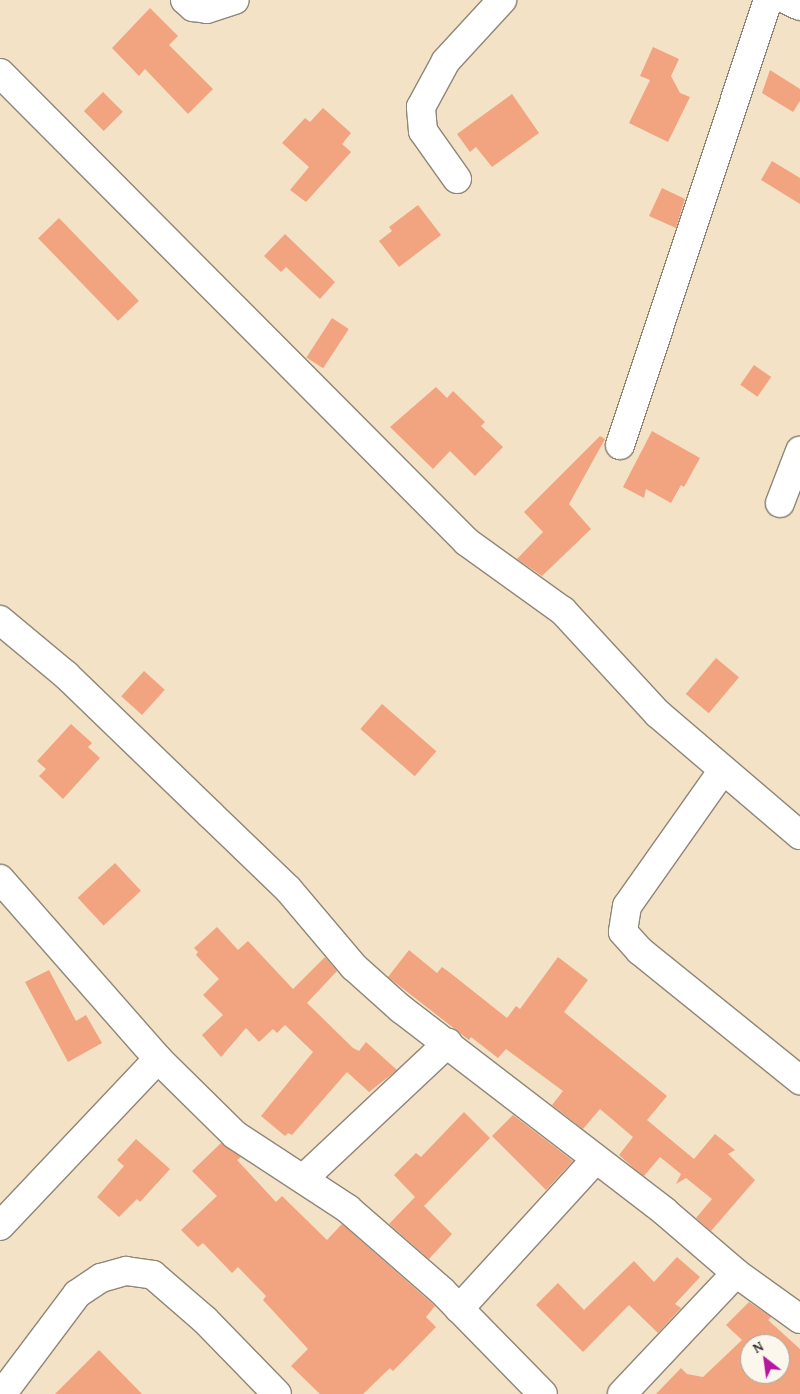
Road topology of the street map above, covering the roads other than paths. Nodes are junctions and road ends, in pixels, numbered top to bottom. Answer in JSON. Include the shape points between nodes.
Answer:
{"nodes":[{"id":1,"x":185,"y":0,"type":"edge"},
{"id":2,"x":235,"y":0,"type":"edge"},
{"id":3,"x":502,"y":0,"type":"edge"},
{"id":4,"x":768,"y":0,"type":"edge"},
{"id":5,"x":787,"y":0,"type":"edge"},
{"id":6,"x":800,"y":6,"type":"edge"},
{"id":7,"x":0,"y":73,"type":"edge"},
{"id":8,"x":457,"y":178,"type":"dead end"},
{"id":9,"x":620,"y":445,"type":"dead end"},
{"id":10,"x":800,"y":451,"type":"edge"},
{"id":11,"x":780,"y":503,"type":"dead end"},
{"id":12,"x":0,"y":620,"type":"edge"},
{"id":13,"x":723,"y":770,"type":"junction"},
{"id":14,"x":800,"y":835,"type":"edge"},
{"id":15,"x":0,"y":879,"type":"edge"},
{"id":16,"x":448,"y":1043,"type":"junction"},
{"id":17,"x":158,"y":1059,"type":"junction"},
{"id":18,"x":800,"y":1080,"type":"edge"},
{"id":19,"x":595,"y":1160,"type":"junction"},
{"id":20,"x":303,"y":1178,"type":"junction"},
{"id":21,"x":0,"y":1226,"type":"edge"},
{"id":22,"x":736,"y":1273,"type":"junction"},
{"id":23,"x":459,"y":1309,"type":"junction"},
{"id":24,"x":800,"y":1318,"type":"edge"},
{"id":25,"x":5,"y":1390,"type":"edge"},
{"id":26,"x":276,"y":1394,"type":"edge"},
{"id":27,"x":543,"y":1394,"type":"edge"},
{"id":28,"x":622,"y":1394,"type":"edge"}],
"edges":[{"from":1,"to":2,"type":"street","via":[[193,7],[206,9]]},
{"from":3,"to":8,"type":"street","via":[[446,61],[421,107],[423,131]]},
{"from":4,"to":9,"type":"street"},
{"from":5,"to":6,"type":"street"},
{"from":7,"to":13,"type":"street","via":[[467,542],[562,610],[657,713]]},
{"from":10,"to":11,"type":"street"},
{"from":12,"to":16,"type":"street","via":[[66,675],[288,889],[354,967],[401,1009]]},
{"from":13,"to":14,"type":"street"},
{"from":13,"to":18,"type":"street","via":[[627,906],[623,932],[640,952]]},
{"from":15,"to":17,"type":"street"},
{"from":16,"to":19,"type":"street"},
{"from":16,"to":20,"type":"street"},
{"from":17,"to":20,"type":"street","via":[[235,1135]]},
{"from":17,"to":21,"type":"street"},
{"from":19,"to":22,"type":"street","via":[[664,1211]]},
{"from":19,"to":23,"type":"street"},
{"from":20,"to":23,"type":"street","via":[[348,1209]]},
{"from":22,"to":24,"type":"street"},
{"from":22,"to":28,"type":"street"},
{"from":23,"to":27,"type":"street"},
{"from":25,"to":26,"type":"street","via":[[77,1294],[101,1278],[126,1271],[153,1275],[206,1320]]}]}
